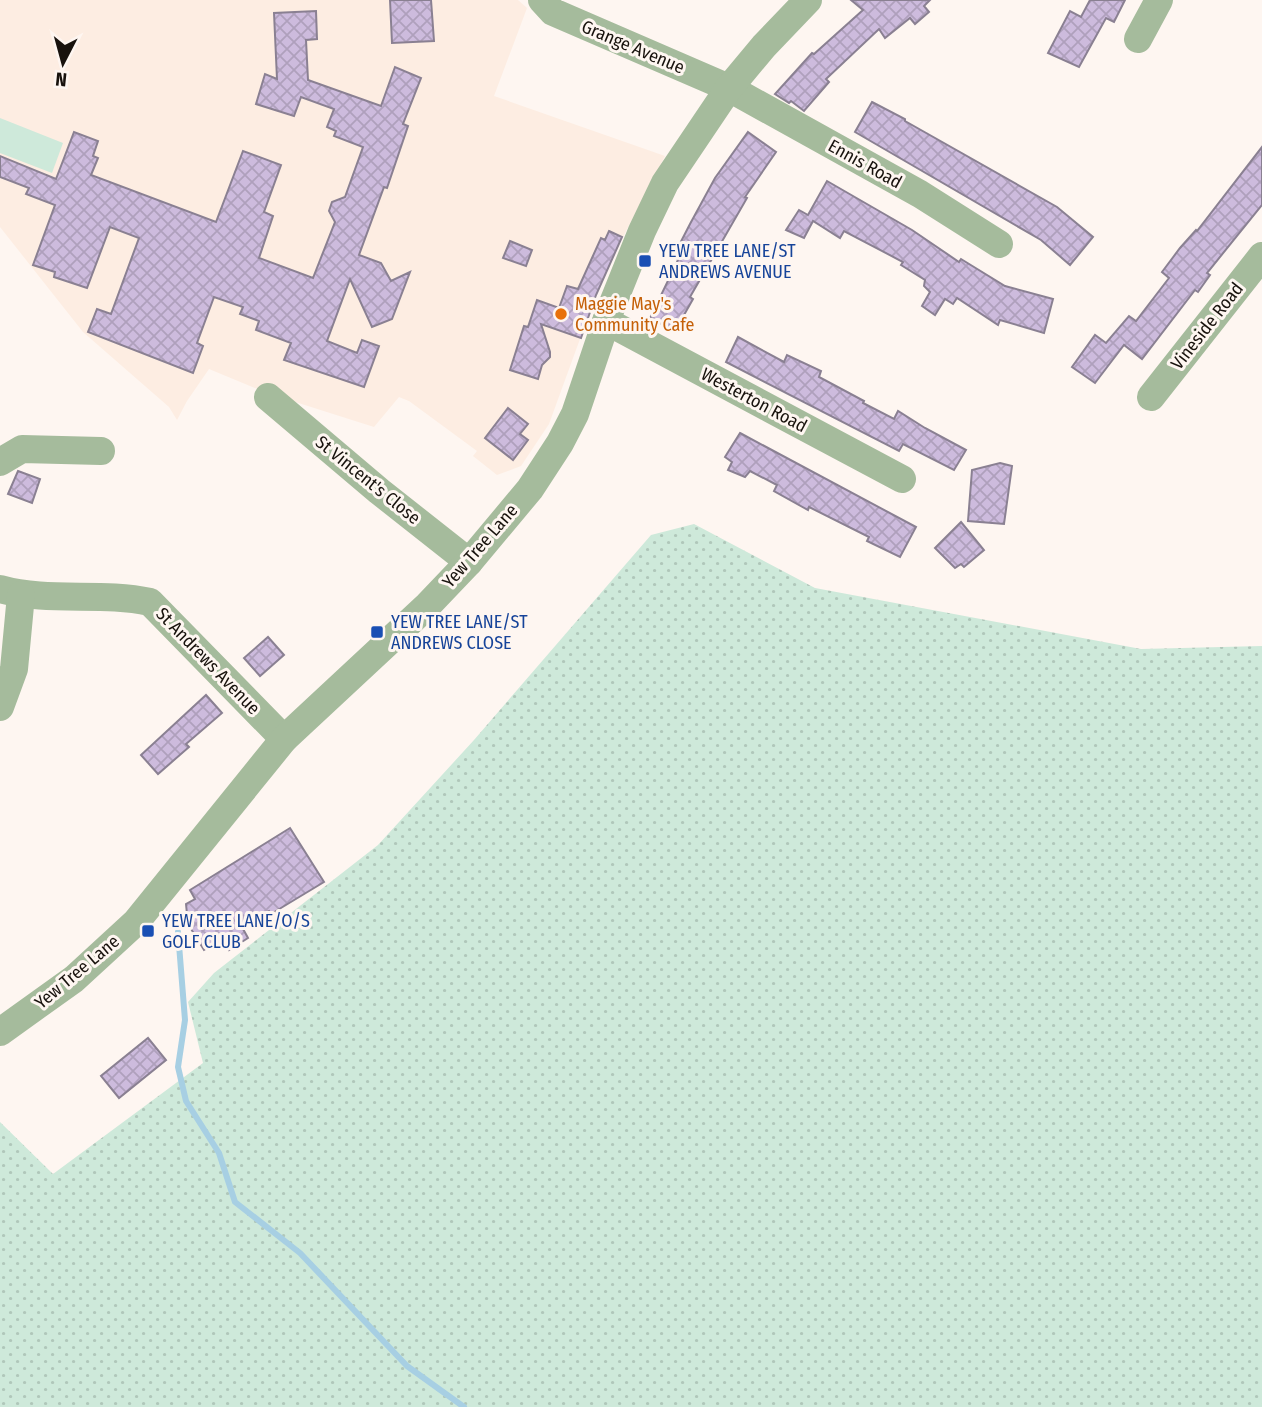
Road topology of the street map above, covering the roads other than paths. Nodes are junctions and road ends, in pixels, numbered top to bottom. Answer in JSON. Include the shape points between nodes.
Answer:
{"nodes":[{"id":1,"x":542,"y":0,"type":"edge"},
{"id":2,"x":808,"y":0,"type":"edge"},
{"id":3,"x":1159,"y":0,"type":"edge"},
{"id":4,"x":1138,"y":39,"type":"dead end"},
{"id":5,"x":729,"y":88,"type":"junction"},
{"id":6,"x":999,"y":244,"type":"dead end"},
{"id":7,"x":1262,"y":256,"type":"edge"},
{"id":8,"x":606,"y":321,"type":"junction"},
{"id":9,"x":268,"y":397,"type":"dead end"},
{"id":10,"x":1151,"y":397,"type":"dead end"},
{"id":11,"x":101,"y":451,"type":"dead end"},
{"id":12,"x":0,"y":462,"type":"edge"},
{"id":13,"x":902,"y":479,"type":"dead end"},
{"id":14,"x":469,"y":562,"type":"junction"},
{"id":15,"x":10,"y":592,"type":"edge"},
{"id":16,"x":0,"y":707,"type":"edge"},
{"id":17,"x":284,"y":739,"type":"junction"},
{"id":18,"x":0,"y":1032,"type":"edge"}],
"edges":[{"from":1,"to":5,"type":"street","name":"Grange Avenue","via":[[553,12]]},
{"from":2,"to":5,"type":"street","name":"Yew Tree Lane"},
{"from":3,"to":4,"type":"street"},
{"from":5,"to":6,"type":"street","name":"Ennis Road","via":[[920,194]]},
{"from":5,"to":8,"type":"street","name":"Yew Tree Lane","via":[[665,183]]},
{"from":7,"to":10,"type":"street","name":"Vineside Road"},
{"from":8,"to":13,"type":"street","name":"Westerton Road"},
{"from":8,"to":14,"type":"street","name":"Yew Tree Lane","via":[[575,414],[560,443],[530,489]]},
{"from":9,"to":14,"type":"street","name":"St Vincent's Close"},
{"from":11,"to":12,"type":"street","via":[[22,449]]},
{"from":14,"to":17,"type":"street","name":"Yew Tree Lane"},
{"from":15,"to":16,"type":"street","via":[[14,669]]},
{"from":15,"to":17,"type":"street","name":"St Andrews Avenue","via":[[150,602]]},
{"from":17,"to":18,"type":"street","name":"Yew Tree Lane","via":[[136,922],[74,979]]}]}
